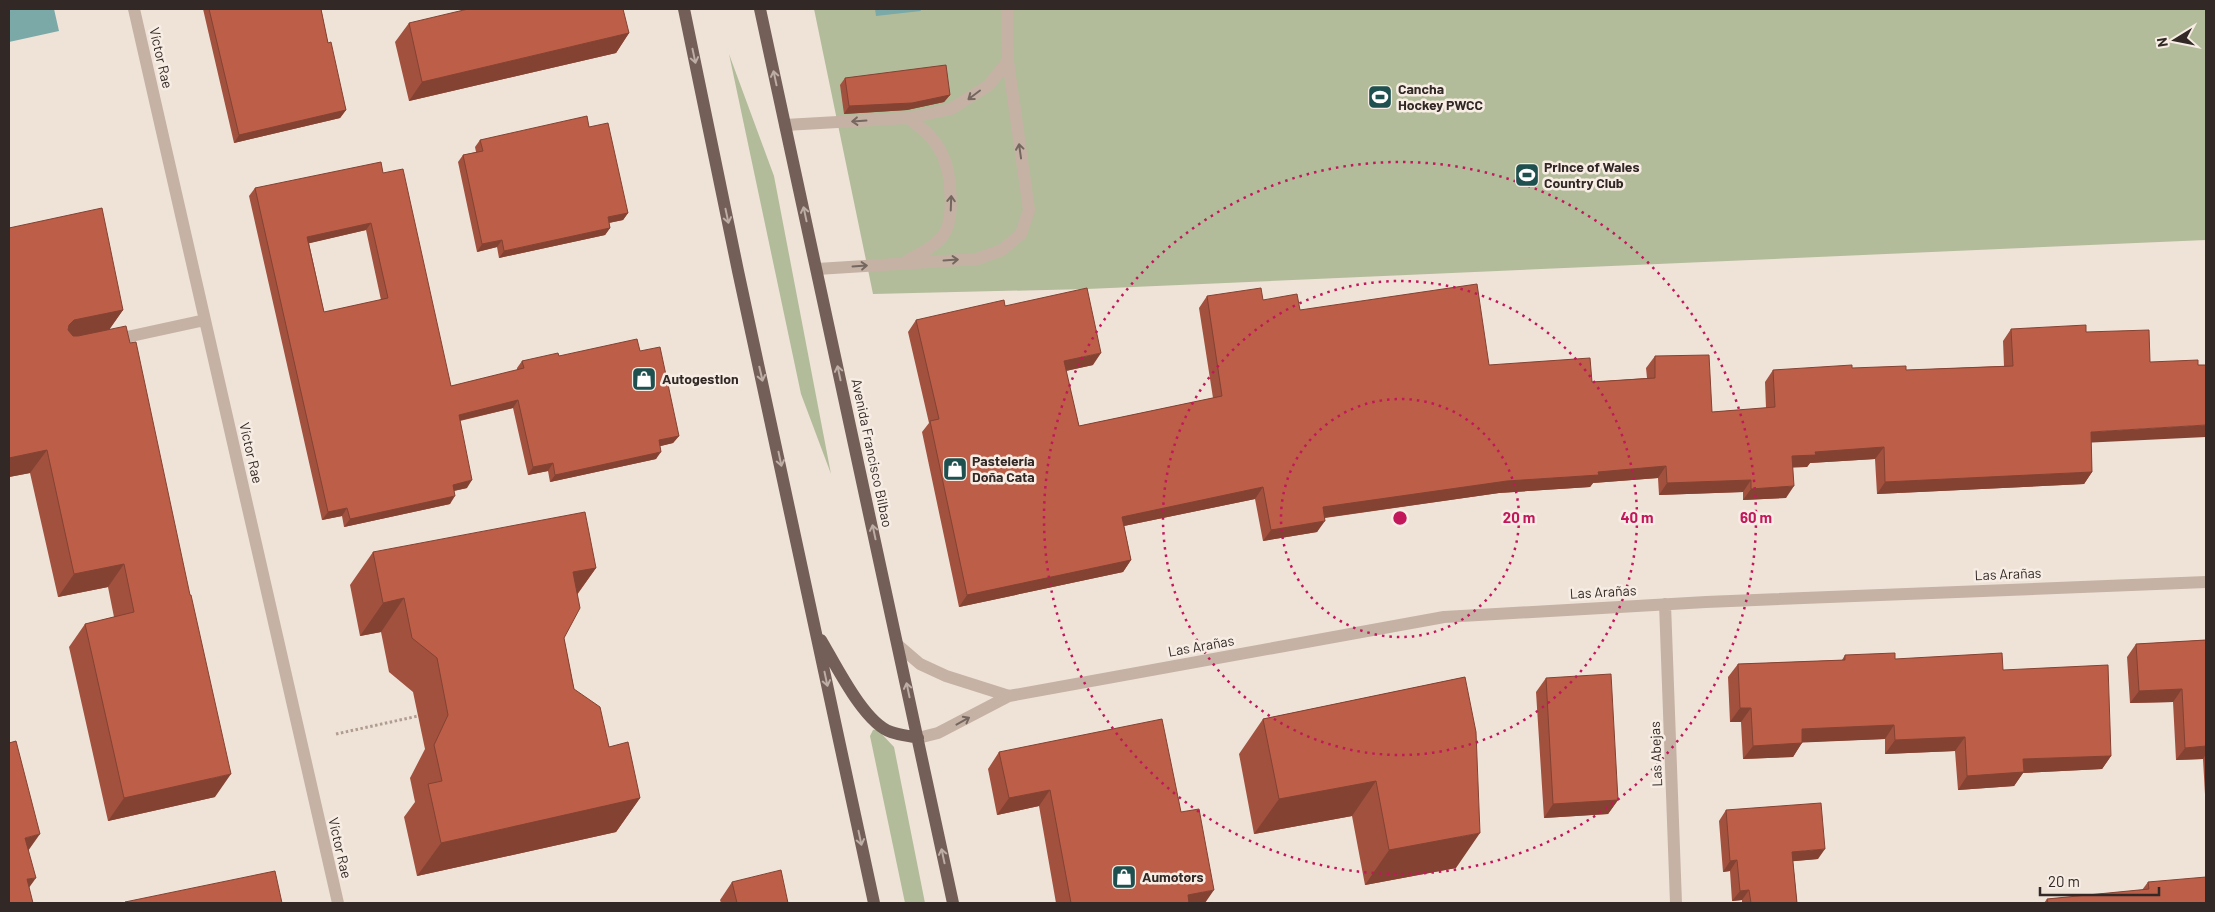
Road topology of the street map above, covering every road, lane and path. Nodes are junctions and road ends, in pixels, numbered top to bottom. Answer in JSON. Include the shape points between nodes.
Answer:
{"nodes":[{"id":1,"x":134,"y":9,"type":"edge"},
{"id":2,"x":684,"y":9,"type":"edge"},
{"id":3,"x":760,"y":9,"type":"edge"},
{"id":4,"x":1008,"y":9,"type":"edge"},
{"id":5,"x":1008,"y":61,"type":"junction"},
{"id":6,"x":908,"y":118,"type":"junction"},
{"id":7,"x":785,"y":125,"type":"junction"},
{"id":8,"x":902,"y":263,"type":"junction"},
{"id":9,"x":817,"y":268,"type":"junction"},
{"id":10,"x":205,"y":320,"type":"junction"},
{"id":11,"x":96,"y":343,"type":"edge"},
{"id":12,"x":2206,"y":582,"type":"edge"},
{"id":13,"x":1665,"y":604,"type":"junction"},
{"id":14,"x":816,"y":631,"type":"junction"},
{"id":15,"x":898,"y":646,"type":"junction"},
{"id":16,"x":1009,"y":696,"type":"junction"},
{"id":17,"x":418,"y":716,"type":"dead end"},
{"id":18,"x":336,"y":734,"type":"dead end"},
{"id":19,"x":918,"y":738,"type":"junction"},
{"id":20,"x":338,"y":903,"type":"edge"},
{"id":21,"x":874,"y":903,"type":"edge"},
{"id":22,"x":953,"y":903,"type":"edge"},
{"id":23,"x":1676,"y":903,"type":"edge"}],
"edges":[{"from":1,"to":10,"type":"street","name":"Víctor Rae"},
{"from":2,"to":14,"type":"main road","one_way":true},
{"from":7,"to":3,"type":"main road","name":"Avenida Francisco Bilbao","one_way":true},
{"from":4,"to":5,"type":"street"},
{"from":5,"to":6,"type":"street","one_way":true,"via":[[988,85],[964,102],[951,109]]},
{"from":8,"to":5,"type":"street","one_way":true,"via":[[977,259],[1002,250],[1021,234],[1029,210]]},
{"from":6,"to":7,"type":"street","one_way":true},
{"from":8,"to":6,"type":"street","one_way":true,"via":[[941,238],[946,231],[952,202],[943,154],[926,130]]},
{"from":9,"to":7,"type":"main road","name":"Avenida Francisco Bilbao","one_way":true},
{"from":9,"to":8,"type":"street","one_way":true},
{"from":15,"to":9,"type":"main road","name":"Avenida Francisco Bilbao","one_way":true},
{"from":10,"to":11,"type":"street"},
{"from":10,"to":20,"type":"street","name":"Víctor Rae"},
{"from":12,"to":13,"type":"street","name":"Las Arañas"},
{"from":13,"to":16,"type":"street","name":"Las Arañas","via":[[1444,617]]},
{"from":13,"to":23,"type":"street","name":"Las Abejas"},
{"from":14,"to":19,"type":"main road","via":[[858,701],[873,719],[890,732]]},
{"from":14,"to":21,"type":"main road","one_way":true},
{"from":15,"to":16,"type":"street","name":"Las Arañas","via":[[920,664]]},
{"from":19,"to":15,"type":"main road","name":"Avenida Francisco Bilbao","one_way":true},
{"from":19,"to":16,"type":"street","name":"Las Arañas","one_way":true,"via":[[944,730]]},
{"from":17,"to":18,"type":"path"},
{"from":22,"to":19,"type":"main road","name":"Avenida Francisco Bilbao","one_way":true}]}
